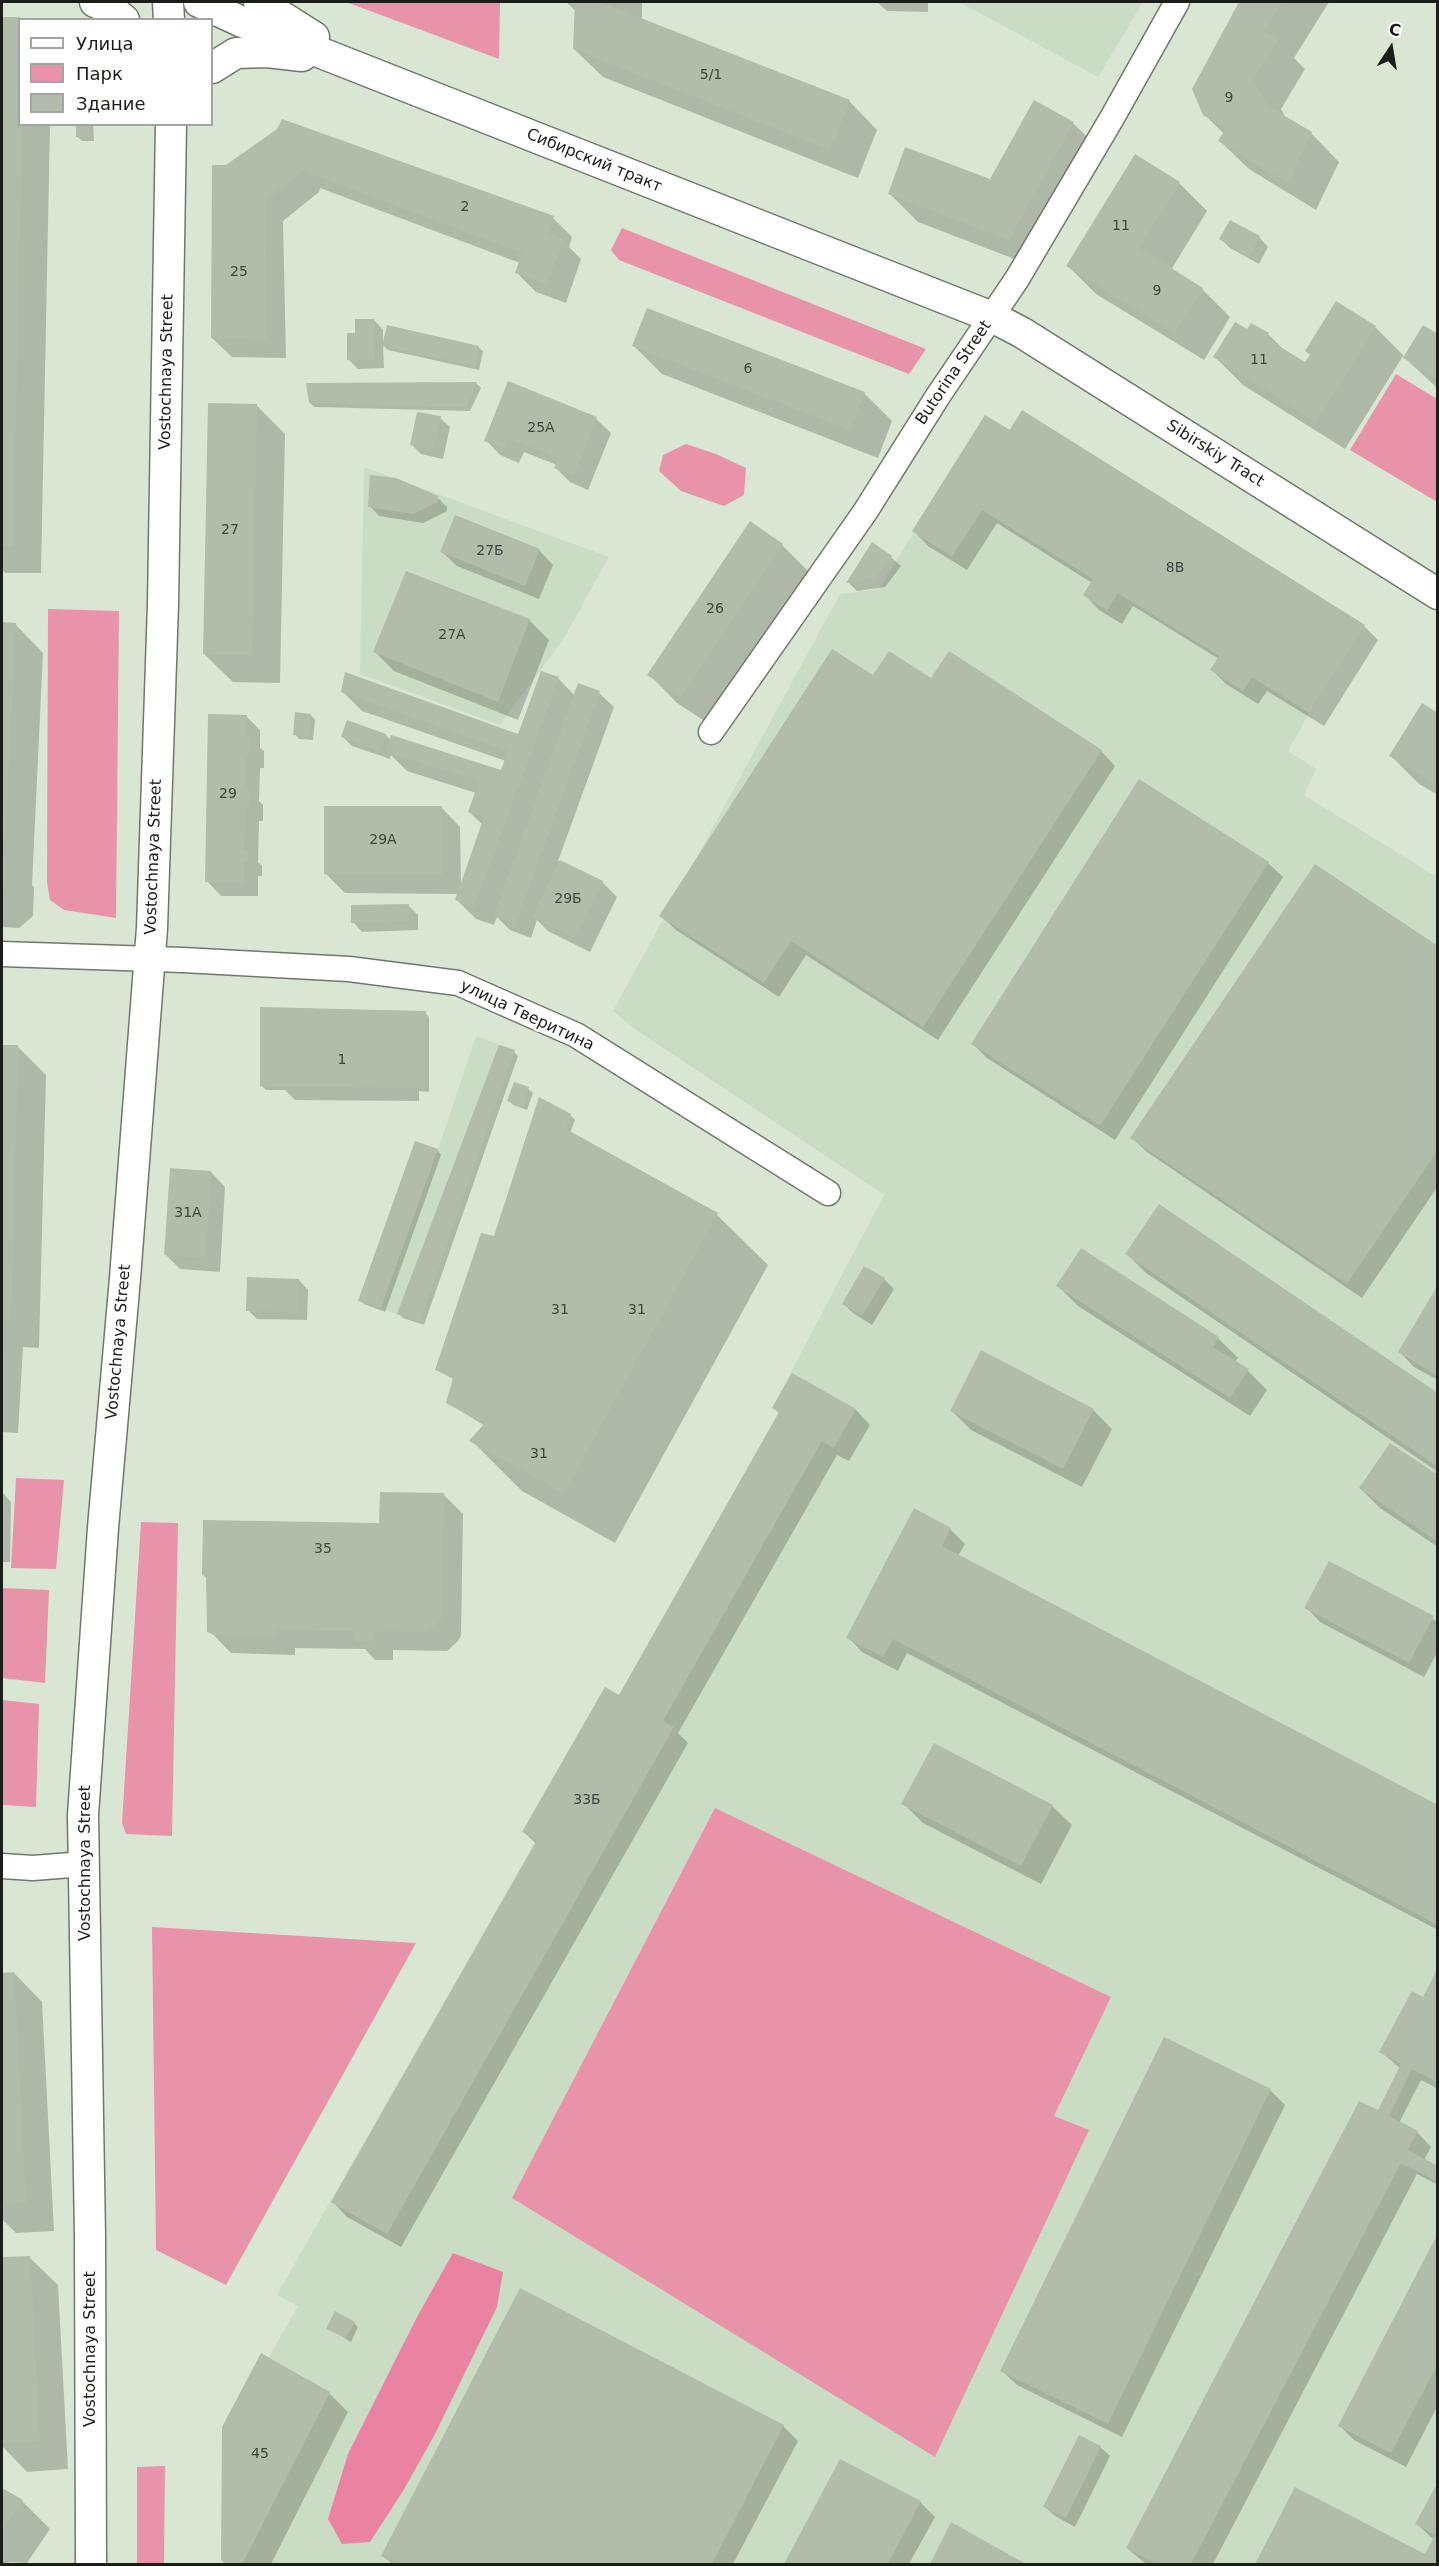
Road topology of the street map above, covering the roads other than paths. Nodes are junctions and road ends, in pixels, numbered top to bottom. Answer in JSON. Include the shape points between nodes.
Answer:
{"nodes":[{"id":1,"x":95,"y":2,"type":"edge"},
{"id":2,"x":168,"y":2,"type":"edge"},
{"id":3,"x":199,"y":2,"type":"edge"},
{"id":4,"x":259,"y":2,"type":"edge"},
{"id":5,"x":1177,"y":2,"type":"edge"},
{"id":6,"x":122,"y":18,"type":"edge"},
{"id":7,"x":169,"y":18,"type":"edge"},
{"id":8,"x":352,"y":65,"type":"junction"},
{"id":9,"x":213,"y":67,"type":"edge"},
{"id":10,"x":160,"y":126,"type":"edge"},
{"id":11,"x":171,"y":126,"type":"edge"},
{"id":12,"x":182,"y":126,"type":"edge"},
{"id":13,"x":171,"y":173,"type":"junction"},
{"id":14,"x":992,"y":317,"type":"junction"},
{"id":15,"x":1437,"y":594,"type":"edge"},
{"id":16,"x":711,"y":732,"type":"dead end"},
{"id":17,"x":2,"y":954,"type":"edge"},
{"id":18,"x":150,"y":961,"type":"junction"},
{"id":19,"x":828,"y":1193,"type":"dead end"},
{"id":20,"x":84,"y":1864,"type":"junction"},
{"id":21,"x":2,"y":1866,"type":"edge"},
{"id":22,"x":91,"y":2563,"type":"edge"}],
"edges":[{"from":1,"to":6,"type":"main road"},
{"from":2,"to":7,"type":"main road"},
{"from":3,"to":8,"type":"main road","name":"Сибирский тракт"},
{"from":4,"to":8,"type":"main road"},
{"from":5,"to":14,"type":"street","name":"Butorina Street","via":[[1107,128]]},
{"from":8,"to":9,"type":"main road","via":[[267,52],[236,53]]},
{"from":8,"to":14,"type":"main road","name":"Сибирский тракт"},
{"from":10,"to":13,"type":"main road"},
{"from":11,"to":13,"type":"main road","name":"Vostochnaya Street"},
{"from":12,"to":13,"type":"main road"},
{"from":13,"to":18,"type":"main road","name":"Vostochnaya Street","via":[[163,604]]},
{"from":14,"to":15,"type":"main road","name":"Sibirskiy Tract"},
{"from":14,"to":16,"type":"street","name":"Butorina Street","via":[[864,512]]},
{"from":17,"to":18,"type":"street","name":"улица Тверитина"},
{"from":18,"to":19,"type":"street","name":"улица Тверитина","via":[[349,969],[458,983],[576,1035]]},
{"from":18,"to":20,"type":"main road","name":"Vostochnaya Street","via":[[102,1540],[82,1815]]},
{"from":20,"to":21,"type":"street"},
{"from":20,"to":22,"type":"main road","name":"Vostochnaya Street"}]}
